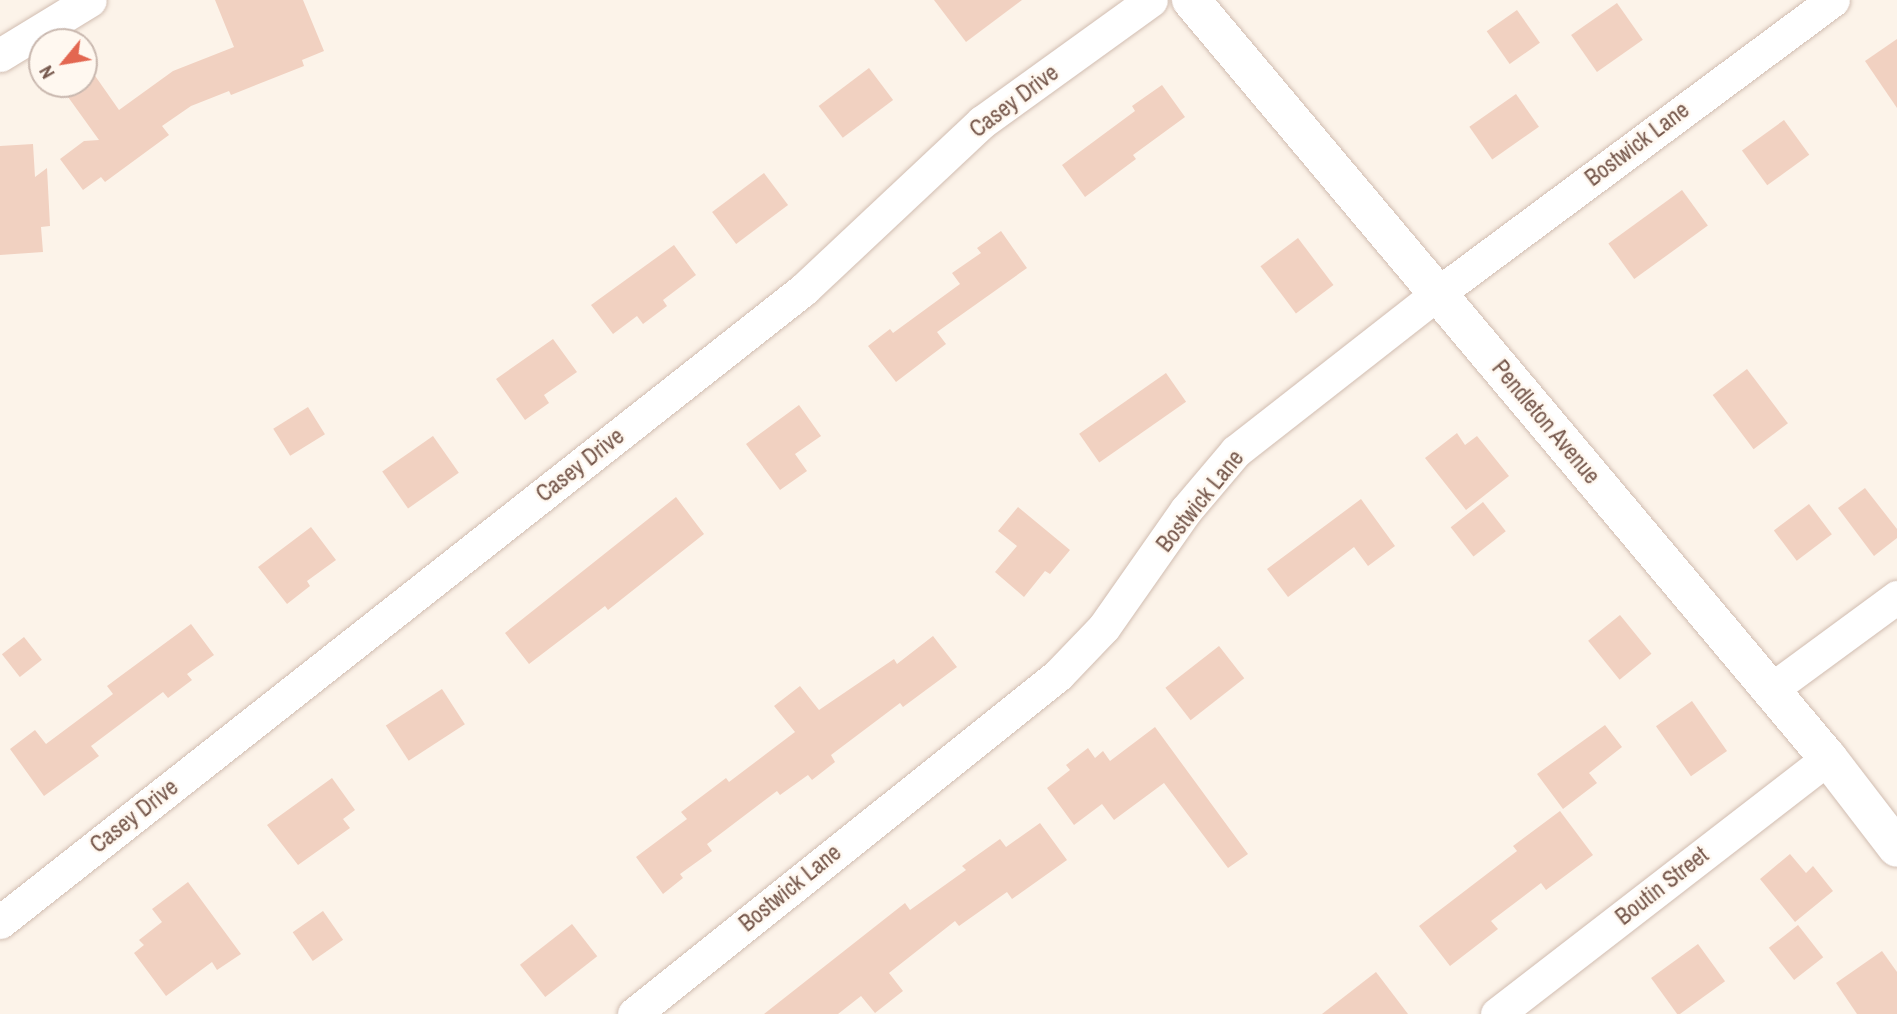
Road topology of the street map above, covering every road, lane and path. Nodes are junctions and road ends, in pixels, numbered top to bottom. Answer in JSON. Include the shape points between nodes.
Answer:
{"nodes":[{"id":1,"x":90,"y":0,"type":"edge"},
{"id":2,"x":1151,"y":0,"type":"edge"},
{"id":3,"x":1191,"y":0,"type":"edge"},
{"id":4,"x":1833,"y":0,"type":"edge"},
{"id":5,"x":0,"y":55,"type":"edge"},
{"id":6,"x":1437,"y":294,"type":"junction"},
{"id":7,"x":1897,"y":597,"type":"edge"},
{"id":8,"x":1769,"y":691,"type":"junction"},
{"id":9,"x":1828,"y":758,"type":"junction"},
{"id":10,"x":1897,"y":848,"type":"edge"},
{"id":11,"x":0,"y":922,"type":"edge"},
{"id":12,"x":634,"y":1014,"type":"edge"},
{"id":13,"x":1497,"y":1014,"type":"edge"}],
"edges":[{"from":1,"to":5,"type":"street"},
{"from":2,"to":11,"type":"street","name":"Casey Drive","via":[[982,122],[804,289]]},
{"from":3,"to":6,"type":"street","name":"Pendleton Avenue"},
{"from":4,"to":6,"type":"street","name":"Bostwick Lane"},
{"from":6,"to":8,"type":"street","name":"Pendleton Avenue"},
{"from":6,"to":12,"type":"street","name":"Bostwick Lane","via":[[1236,451],[1186,510],[1104,627],[1058,675]]},
{"from":7,"to":8,"type":"street"},
{"from":8,"to":9,"type":"street","name":"Pendleton Avenue"},
{"from":9,"to":10,"type":"street","name":"Pendleton Avenue"},
{"from":9,"to":13,"type":"street","name":"Boutin Street"}]}
